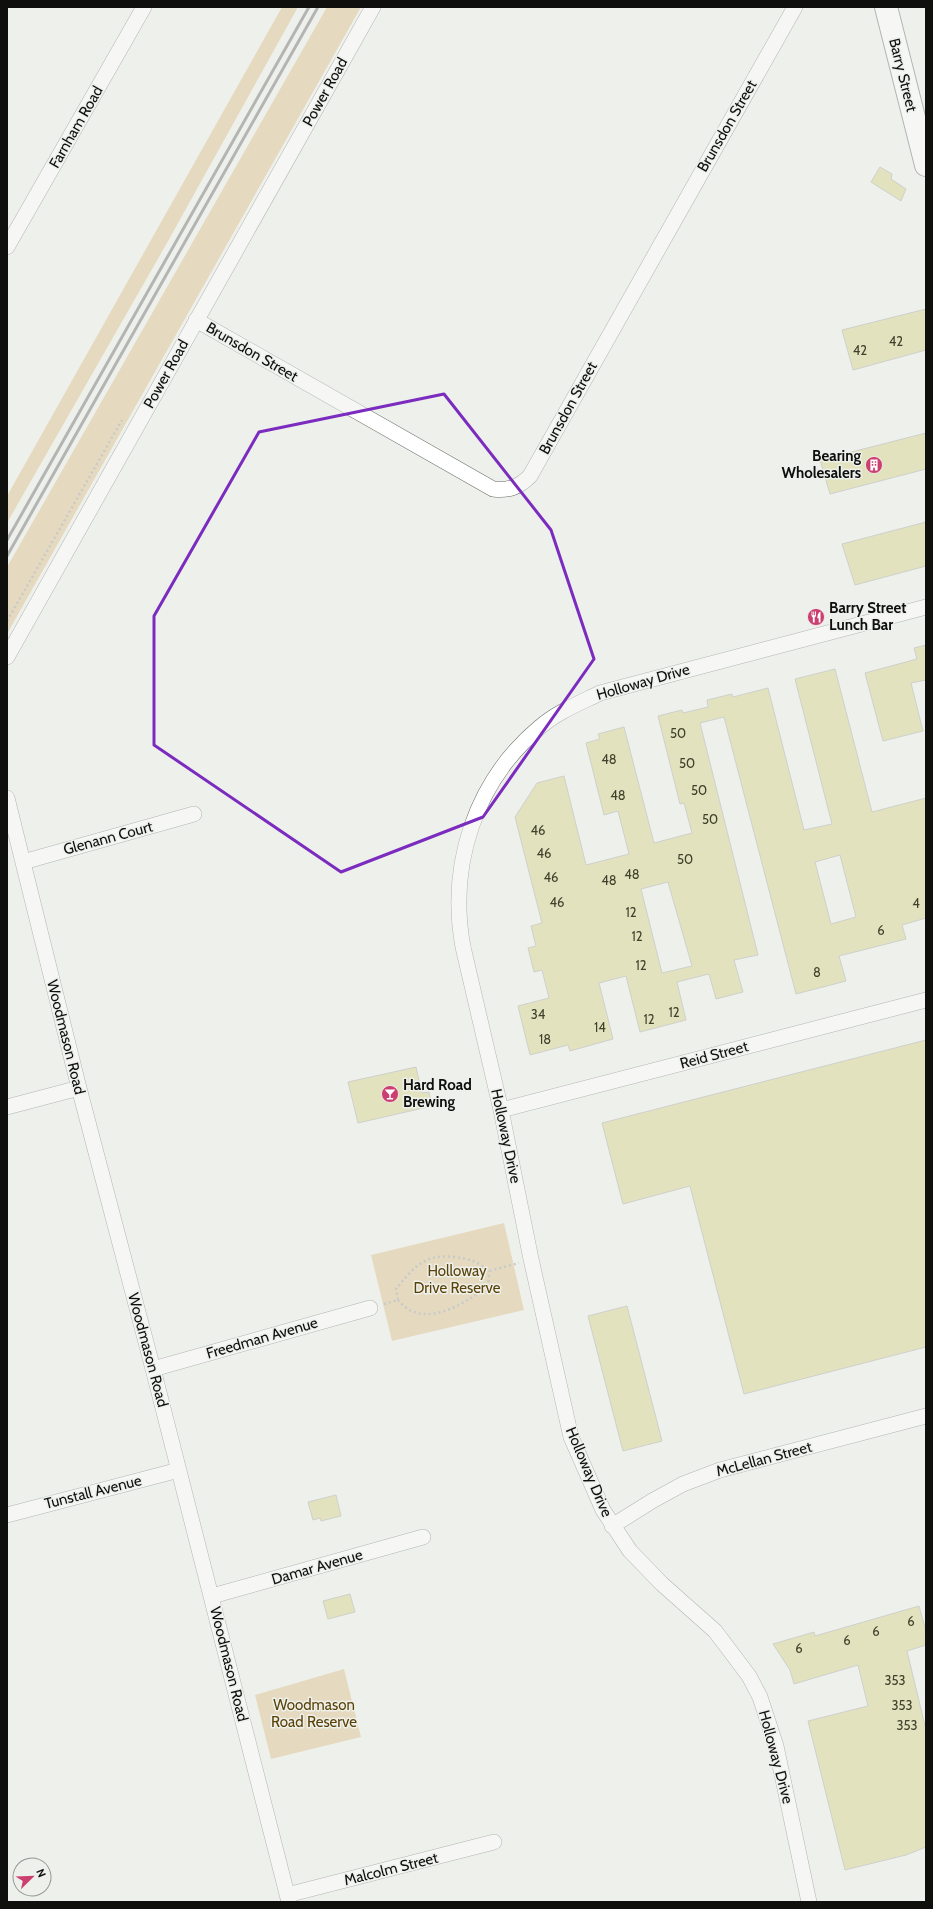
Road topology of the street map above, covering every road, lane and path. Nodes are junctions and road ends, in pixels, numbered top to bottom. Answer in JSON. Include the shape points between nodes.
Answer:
{"nodes":[{"id":1,"x":144,"y":7,"type":"edge"},
{"id":2,"x":373,"y":7,"type":"edge"},
{"id":3,"x":795,"y":7,"type":"edge"},
{"id":4,"x":886,"y":7,"type":"edge"},
{"id":5,"x":926,"y":165,"type":"edge"},
{"id":6,"x":7,"y":247,"type":"edge"},
{"id":7,"x":196,"y":320,"type":"junction"},
{"id":8,"x":926,"y":607,"type":"edge"},
{"id":9,"x":7,"y":657,"type":"edge"},
{"id":10,"x":7,"y":798,"type":"edge"},
{"id":11,"x":194,"y":814,"type":"dead end"},
{"id":12,"x":23,"y":862,"type":"junction"},
{"id":13,"x":926,"y":1000,"type":"edge"},
{"id":14,"x":79,"y":1088,"type":"junction"},
{"id":15,"x":7,"y":1107,"type":"edge"},
{"id":16,"x":501,"y":1110,"type":"junction"},
{"id":17,"x":531,"y":1259,"type":"junction"},
{"id":18,"x":489,"y":1271,"type":"junction"},
{"id":19,"x":398,"y":1300,"type":"junction"},
{"id":20,"x":370,"y":1308,"type":"joint"},
{"id":21,"x":153,"y":1369,"type":"junction"},
{"id":22,"x":926,"y":1416,"type":"edge"},
{"id":23,"x":179,"y":1470,"type":"junction"},
{"id":24,"x":7,"y":1514,"type":"edge"},
{"id":25,"x":612,"y":1526,"type":"junction"},
{"id":26,"x":423,"y":1537,"type":"dead end"},
{"id":27,"x":212,"y":1596,"type":"junction"},
{"id":28,"x":494,"y":1842,"type":"dead end"},
{"id":29,"x":288,"y":1899,"type":"edge"},
{"id":30,"x":809,"y":1902,"type":"edge"}],
"edges":[{"from":1,"to":6,"type":"street","name":"Farnham Road"},
{"from":2,"to":7,"type":"street","name":"Power Road"},
{"from":3,"to":7,"type":"street","name":"Brunsdon Street","via":[[530,476],[514,488],[504,491],[493,489]]},
{"from":4,"to":5,"type":"main road","name":"Barry Street"},
{"from":7,"to":9,"type":"street","name":"Power Road"},
{"from":8,"to":16,"type":"street","name":"Holloway Drive","via":[[600,693],[541,726],[513,752],[496,774],[473,818],[460,871],[458,898],[458,923]]},
{"from":10,"to":12,"type":"street","name":"Woodmason Road"},
{"from":11,"to":12,"type":"street","name":"Glenann Court"},
{"from":12,"to":14,"type":"street","name":"Woodmason Road"},
{"from":13,"to":16,"type":"street","name":"Reid Street"},
{"from":14,"to":15,"type":"street"},
{"from":14,"to":21,"type":"street","name":"Woodmason Road"},
{"from":16,"to":17,"type":"street","name":"Holloway Drive"},
{"from":17,"to":18,"type":"path"},
{"from":17,"to":25,"type":"street","name":"Holloway Drive","via":[[571,1437]]},
{"from":18,"to":19,"type":"path","via":[[488,1282],[482,1291],[457,1307],[441,1313],[419,1314],[404,1308]]},
{"from":18,"to":19,"type":"path","via":[[474,1261],[448,1257],[433,1258],[417,1267],[396,1289]]},
{"from":19,"to":20,"type":"path"},
{"from":20,"to":21,"type":"street","name":"Freedman Avenue"},
{"from":21,"to":23,"type":"street","name":"Woodmason Road"},
{"from":22,"to":25,"type":"street","name":"McLellan Street","via":[[720,1470],[683,1484]]},
{"from":23,"to":24,"type":"street","name":"Tunstall Avenue"},
{"from":23,"to":27,"type":"street","name":"Woodmason Road"},
{"from":25,"to":30,"type":"street","name":"Holloway Drive","via":[[646,1568],[715,1631],[755,1687],[770,1722]]},
{"from":26,"to":27,"type":"street","name":"Damar Avenue"},
{"from":27,"to":29,"type":"street","name":"Woodmason Road"},
{"from":28,"to":29,"type":"street","name":"Malcolm Street"}]}
